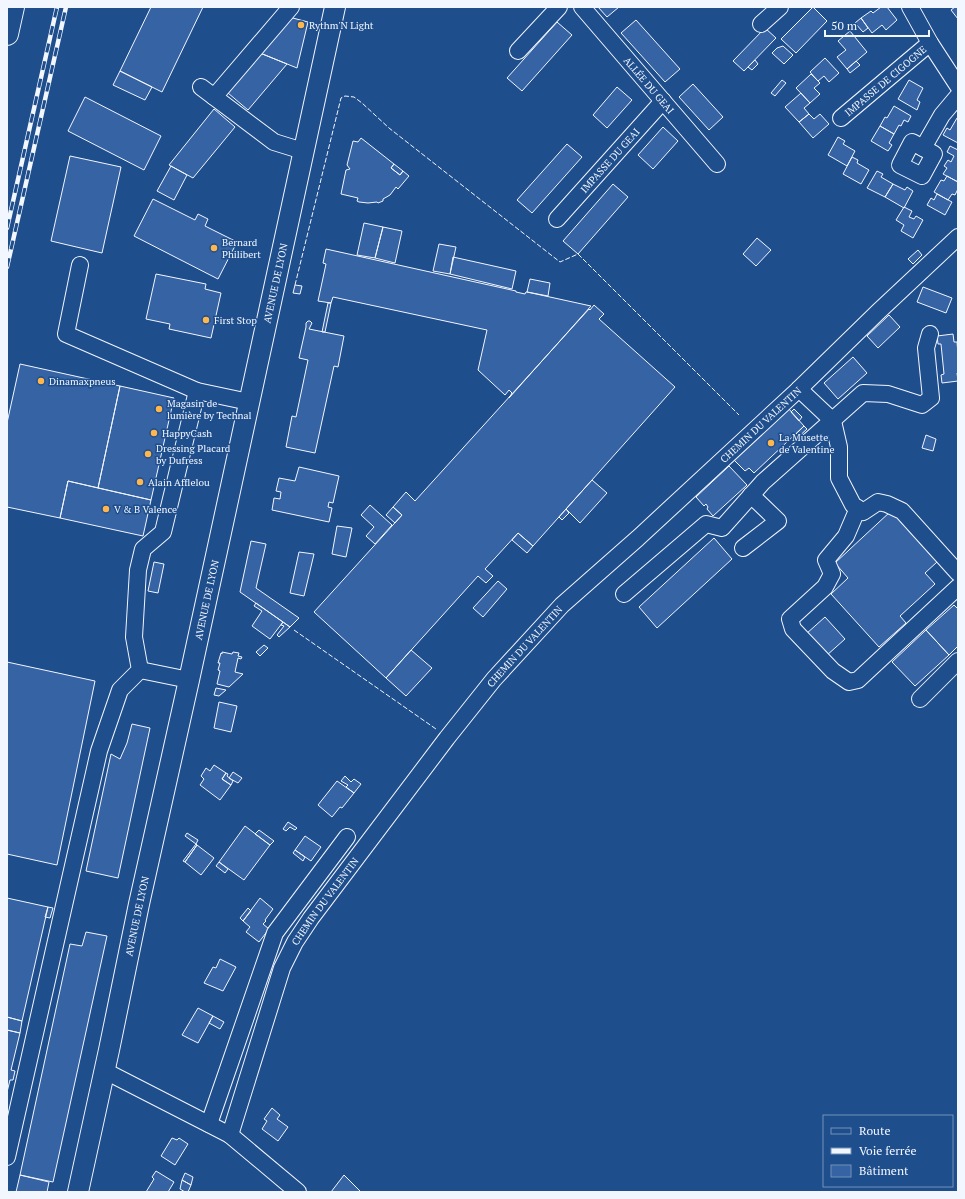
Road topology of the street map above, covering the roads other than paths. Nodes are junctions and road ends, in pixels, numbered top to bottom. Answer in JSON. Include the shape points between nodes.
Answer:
{"nodes":[{"id":1,"x":13,"y":7,"type":"edge"},
{"id":2,"x":291,"y":7,"type":"edge"},
{"id":3,"x":335,"y":7,"type":"edge"},
{"id":4,"x":560,"y":7,"type":"edge"},
{"id":5,"x":582,"y":7,"type":"edge"},
{"id":6,"x":780,"y":7,"type":"edge"},
{"id":7,"x":910,"y":7,"type":"edge"},
{"id":8,"x":762,"y":24,"type":"dead end"},
{"id":9,"x":7,"y":34,"type":"edge"},
{"id":10,"x":930,"y":43,"type":"junction"},
{"id":11,"x":518,"y":51,"type":"dead end"},
{"id":12,"x":958,"y":86,"type":"edge"},
{"id":13,"x":201,"y":87,"type":"dead end"},
{"id":14,"x":958,"y":96,"type":"edge"},
{"id":15,"x":214,"y":97,"type":"junction"},
{"id":16,"x":663,"y":101,"type":"junction"},
{"id":17,"x":841,"y":118,"type":"dead end"},
{"id":18,"x":923,"y":148,"type":"dead end"},
{"id":19,"x":303,"y":152,"type":"junction"},
{"id":20,"x":717,"y":164,"type":"dead end"},
{"id":21,"x":557,"y":219,"type":"dead end"},
{"id":22,"x":958,"y":237,"type":"edge"},
{"id":23,"x":80,"y":265,"type":"dead end"},
{"id":24,"x":930,"y":334,"type":"dead end"},
{"id":25,"x":800,"y":389,"type":"junction"},
{"id":26,"x":197,"y":391,"type":"junction"},
{"id":27,"x":249,"y":402,"type":"junction"},
{"id":28,"x":833,"y":420,"type":"junction"},
{"id":29,"x":751,"y":495,"type":"junction"},
{"id":30,"x":858,"y":508,"type":"junction"},
{"id":31,"x":743,"y":548,"type":"dead end"},
{"id":32,"x":958,"y":573,"type":"edge"},
{"id":33,"x":958,"y":587,"type":"edge"},
{"id":34,"x":624,"y":594,"type":"dead end"},
{"id":35,"x":958,"y":661,"type":"edge"},
{"id":36,"x":140,"y":670,"type":"junction"},
{"id":37,"x":189,"y":680,"type":"junction"},
{"id":38,"x":920,"y":699,"type":"dead end"},
{"id":39,"x":347,"y":837,"type":"dead end"},
{"id":40,"x":105,"y":1071,"type":"junction"},
{"id":41,"x":211,"y":1125,"type":"junction"},
{"id":42,"x":230,"y":1135,"type":"junction"},
{"id":43,"x":7,"y":1157,"type":"edge"},
{"id":44,"x":78,"y":1192,"type":"edge"},
{"id":45,"x":298,"y":1192,"type":"edge"}],
"edges":[{"from":1,"to":9,"type":"highway"},
{"from":2,"to":15,"type":"street"},
{"from":3,"to":19,"type":"main road","name":"AVENUE DE LYON"},
{"from":4,"to":11,"type":"street"},
{"from":5,"to":16,"type":"street","name":"ALLÉE DU GEAI"},
{"from":6,"to":8,"type":"street"},
{"from":7,"to":10,"type":"street"},
{"from":10,"to":12,"type":"street"},
{"from":10,"to":17,"type":"street","name":"IMPASSE DE CIGOGNE"},
{"from":13,"to":15,"type":"street"},
{"from":14,"to":18,"type":"street","via":[[942,115]]},
{"from":15,"to":19,"type":"street","via":[[274,142]]},
{"from":16,"to":20,"type":"street","name":"ALLÉE DU GEAI"},
{"from":16,"to":21,"type":"street","name":"IMPASSE DU GEAI"},
{"from":19,"to":27,"type":"main road","name":"AVENUE DE LYON"},
{"from":22,"to":25,"type":"street","name":"CHEMIN DU VALENTIN"},
{"from":23,"to":26,"type":"street","via":[[66,334]]},
{"from":24,"to":28,"type":"street","via":[[926,348],[931,398],[922,405],[888,394],[863,393]]},
{"from":25,"to":28,"type":"street"},
{"from":25,"to":42,"type":"street","name":"CHEMIN DU VALENTIN","via":[[562,605],[494,679],[447,738],[295,942],[282,968]]},
{"from":26,"to":27,"type":"street"},
{"from":26,"to":36,"type":"street","via":[[163,532],[142,549],[138,570],[134,637]]},
{"from":27,"to":37,"type":"main road","name":"AVENUE DE LYON"},
{"from":28,"to":29,"type":"street"},
{"from":28,"to":30,"type":"street","via":[[839,447],[840,478],[853,505]]},
{"from":29,"to":31,"type":"street","via":[[778,521]]},
{"from":29,"to":34,"type":"street","via":[[722,528],[706,524]]},
{"from":30,"to":32,"type":"street","via":[[863,512],[878,502],[902,511]]},
{"from":30,"to":33,"type":"street","via":[[846,536],[826,560],[832,574],[825,587],[790,619],[793,629],[833,671],[849,682],[858,680]]},
{"from":35,"to":38,"type":"street"},
{"from":36,"to":37,"type":"street"},
{"from":36,"to":43,"type":"street","via":[[120,690],[99,751]]},
{"from":37,"to":40,"type":"main road","name":"AVENUE DE LYON"},
{"from":39,"to":41,"type":"street","via":[[275,933]]},
{"from":40,"to":41,"type":"street"},
{"from":40,"to":44,"type":"main road","name":"AVENUE DE LYON"},
{"from":41,"to":42,"type":"street"},
{"from":42,"to":45,"type":"street"}]}
